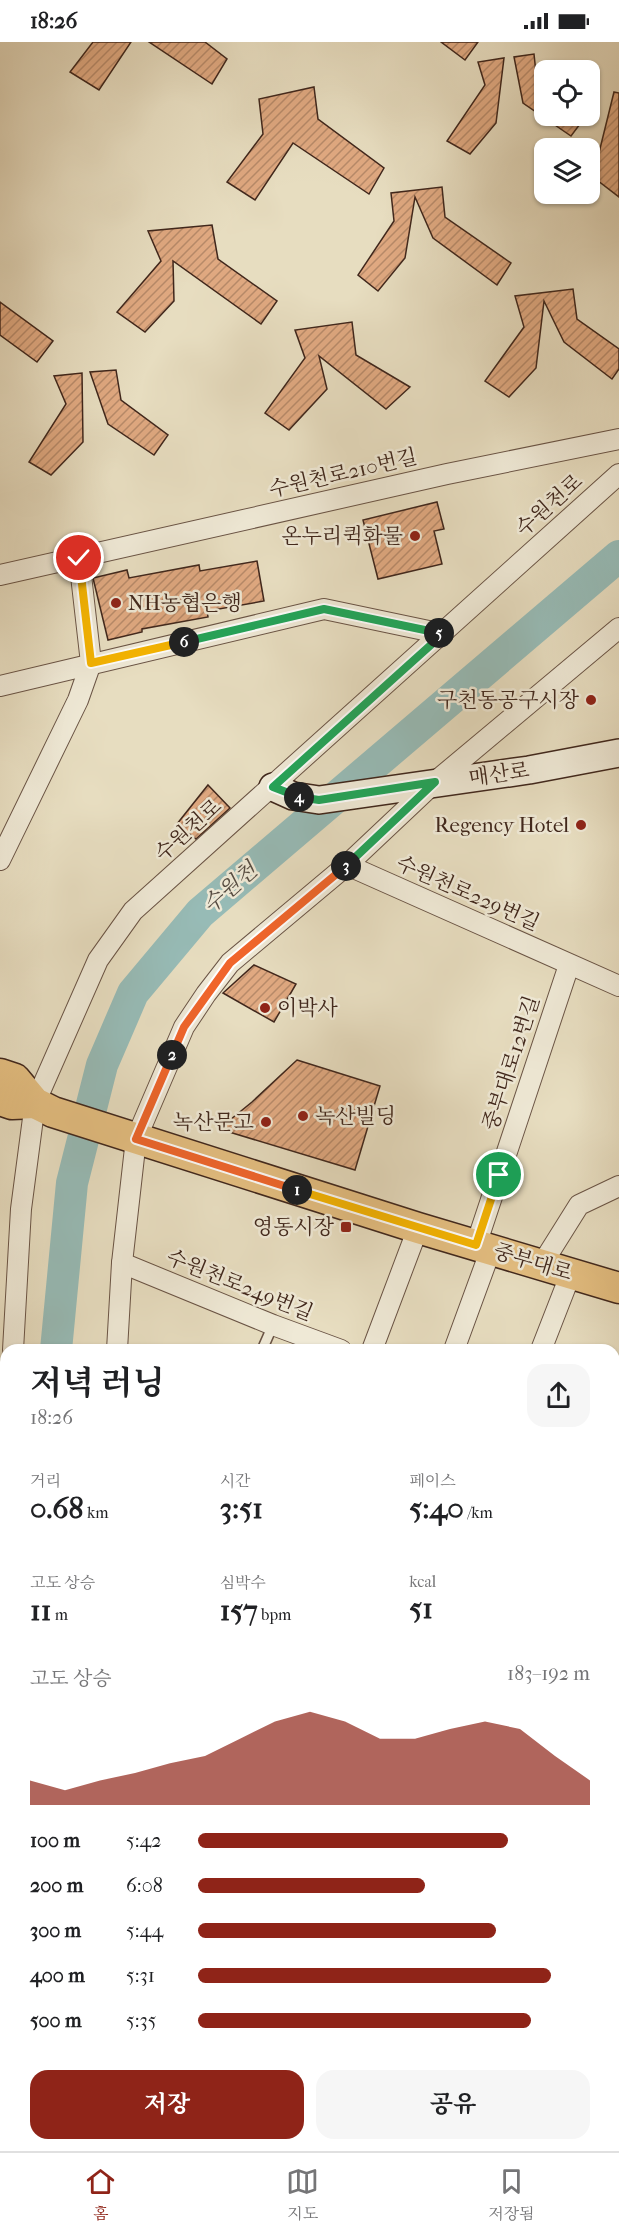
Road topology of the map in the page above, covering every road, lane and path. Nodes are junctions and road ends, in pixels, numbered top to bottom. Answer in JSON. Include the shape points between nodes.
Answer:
{"nodes":[{"id":1,"x":619,"y":439,"type":"edge"},
{"id":2,"x":619,"y":474,"type":"edge"},
{"id":3,"x":79,"y":558,"type":"junction"},
{"id":4,"x":0,"y":575,"type":"edge"},
{"id":5,"x":619,"y":628,"type":"edge"},
{"id":6,"x":443,"y":634,"type":"junction"},
{"id":7,"x":91,"y":663,"type":"junction"},
{"id":8,"x":0,"y":686,"type":"edge"},
{"id":9,"x":619,"y":753,"type":"edge"},
{"id":10,"x":430,"y":783,"type":"junction"},
{"id":11,"x":283,"y":791,"type":"junction"},
{"id":12,"x":0,"y":860,"type":"edge"},
{"id":13,"x":347,"y":865,"type":"junction"},
{"id":14,"x":569,"y":964,"type":"junction"},
{"id":15,"x":619,"y":986,"type":"edge"},
{"id":16,"x":0,"y":1074,"type":"edge"},
{"id":17,"x":0,"y":1100,"type":"edge"},
{"id":18,"x":44,"y":1107,"type":"junction"},
{"id":19,"x":132,"y":1138,"type":"junction"},
{"id":20,"x":619,"y":1186,"type":"edge"},
{"id":21,"x":418,"y":1228,"type":"junction"},
{"id":22,"x":484,"y":1247,"type":"junction"},
{"id":23,"x":122,"y":1263,"type":"junction"},
{"id":24,"x":542,"y":1264,"type":"junction"},
{"id":25,"x":571,"y":1273,"type":"junction"},
{"id":26,"x":619,"y":1288,"type":"edge"},
{"id":27,"x":273,"y":1325,"type":"junction"},
{"id":28,"x":9,"y":1344,"type":"edge"},
{"id":29,"x":117,"y":1344,"type":"edge"},
{"id":30,"x":265,"y":1344,"type":"edge"},
{"id":31,"x":325,"y":1344,"type":"edge"},
{"id":32,"x":374,"y":1344,"type":"edge"},
{"id":33,"x":456,"y":1344,"type":"edge"},
{"id":34,"x":543,"y":1344,"type":"edge"}],
"edges":[{"from":1,"to":3,"type":"street","name":"수원천로210번길"},
{"from":2,"to":6,"type":"street","name":"수원천로"},
{"from":3,"to":4,"type":"street","name":"수원천로210번길"},
{"from":3,"to":7,"type":"street"},
{"from":5,"to":10,"type":"street"},
{"from":6,"to":7,"type":"street","via":[[324,609]]},
{"from":6,"to":11,"type":"street","name":"수원천로"},
{"from":7,"to":8,"type":"street"},
{"from":7,"to":12,"type":"street","via":[[78,700]]},
{"from":9,"to":10,"type":"street","name":"매산로"},
{"from":10,"to":11,"type":"street","name":"매산로","via":[[319,800]]},
{"from":10,"to":13,"type":"street"},
{"from":11,"to":18,"type":"street","name":"수원천로","via":[[133,911],[98,960]]},
{"from":13,"to":14,"type":"street","name":"수원천로229번길"},
{"from":13,"to":19,"type":"street","via":[[230,963],[184,1027]]},
{"from":14,"to":15,"type":"street","name":"수원천로229번길"},
{"from":14,"to":22,"type":"street","name":"중부대로12번길"},
{"from":16,"to":18,"type":"main road","via":[[15,1079]]},
{"from":17,"to":18,"type":"main road","name":"중부대로"},
{"from":18,"to":19,"type":"main road","name":"중부대로"},
{"from":18,"to":28,"type":"street","name":"수원천로","via":[[21,1209]]},
{"from":19,"to":21,"type":"main road","name":"중부대로"},
{"from":19,"to":23,"type":"street"},
{"from":20,"to":24,"type":"street","via":[[579,1205]]},
{"from":21,"to":22,"type":"main road","name":"중부대로"},
{"from":21,"to":32,"type":"street"},
{"from":22,"to":24,"type":"main road","name":"중부대로"},
{"from":22,"to":33,"type":"street","name":"중부대로12번길"},
{"from":23,"to":27,"type":"street","name":"수원천로249번길"},
{"from":23,"to":29,"type":"street"},
{"from":24,"to":25,"type":"main road","name":"중부대로"},
{"from":25,"to":26,"type":"main road","name":"중부대로"},
{"from":25,"to":34,"type":"street"},
{"from":27,"to":30,"type":"lane"},
{"from":27,"to":31,"type":"street","name":"수원천로249번길"}]}
